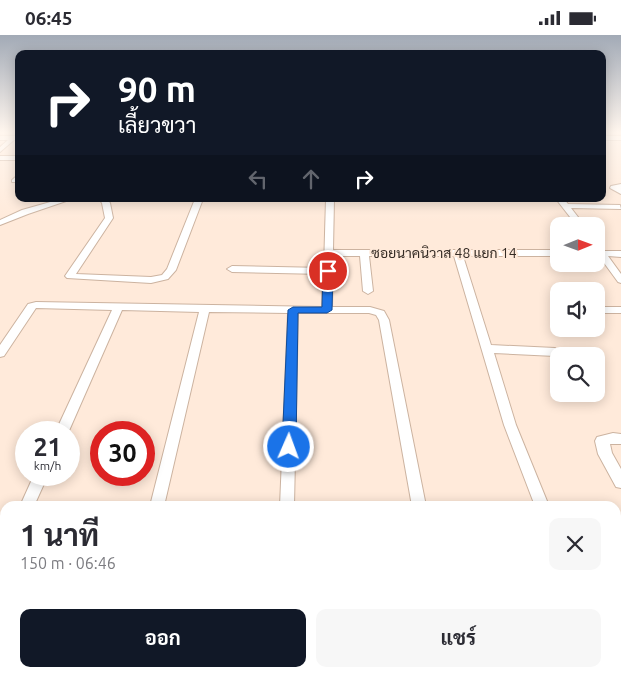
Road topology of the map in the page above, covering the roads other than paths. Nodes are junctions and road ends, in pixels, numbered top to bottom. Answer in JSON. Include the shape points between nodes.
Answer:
{"nodes":[{"id":1,"x":621,"y":186,"type":"edge"},
{"id":2,"x":621,"y":192,"type":"edge"},
{"id":3,"x":57,"y":202,"type":"edge"},
{"id":4,"x":105,"y":202,"type":"edge"},
{"id":5,"x":198,"y":202,"type":"edge"},
{"id":6,"x":330,"y":202,"type":"edge"},
{"id":7,"x":563,"y":202,"type":"edge"},
{"id":8,"x":566,"y":206,"type":"junction"},
{"id":9,"x":620,"y":207,"type":"dead end"},
{"id":10,"x":574,"y":217,"type":"edge"},
{"id":11,"x":0,"y":223,"type":"edge"},
{"id":12,"x":605,"y":252,"type":"edge"},
{"id":13,"x":328,"y":253,"type":"junction"},
{"id":14,"x":364,"y":253,"type":"junction"},
{"id":15,"x":458,"y":253,"type":"junction"},
{"id":16,"x":550,"y":253,"type":"edge"},
{"id":17,"x":621,"y":254,"type":"edge"},
{"id":18,"x":605,"y":260,"type":"edge"},
{"id":19,"x":232,"y":269,"type":"dead end"},
{"id":20,"x":328,"y":271,"type":"junction"},
{"id":21,"x":621,"y":280,"type":"edge"},
{"id":22,"x":368,"y":291,"type":"dead end"},
{"id":23,"x":118,"y":307,"type":"junction"},
{"id":24,"x":205,"y":309,"type":"junction"},
{"id":25,"x":293,"y":310,"type":"junction"},
{"id":26,"x":327,"y":310,"type":"junction"},
{"id":27,"x":605,"y":310,"type":"edge"},
{"id":28,"x":621,"y":310,"type":"edge"},
{"id":29,"x":486,"y":349,"type":"junction"},
{"id":30,"x":550,"y":352,"type":"edge"},
{"id":31,"x":0,"y":353,"type":"edge"},
{"id":32,"x":66,"y":421,"type":"edge"},
{"id":33,"x":621,"y":439,"type":"edge"},
{"id":34,"x":621,"y":483,"type":"edge"},
{"id":35,"x":36,"y":486,"type":"edge"},
{"id":36,"x":29,"y":501,"type":"edge"},
{"id":37,"x":158,"y":501,"type":"edge"},
{"id":38,"x":287,"y":501,"type":"edge"},
{"id":39,"x":418,"y":501,"type":"edge"},
{"id":40,"x":540,"y":501,"type":"edge"}],
"edges":[{"from":1,"to":2,"type":"street","via":[[614,188]]},
{"from":3,"to":11,"type":"street","via":[[25,211]]},
{"from":4,"to":5,"type":"street","via":[[109,218],[70,277],[151,280],[165,277],[171,270]]},
{"from":6,"to":13,"type":"street"},
{"from":7,"to":8,"type":"street"},
{"from":8,"to":9,"type":"street"},
{"from":8,"to":10,"type":"street"},
{"from":12,"to":17,"type":"street"},
{"from":13,"to":14,"type":"street","name":"ซอยนาคนิวาส 48 แยก 14"},
{"from":13,"to":20,"type":"street"},
{"from":14,"to":15,"type":"street","name":"ซอยนาคนิวาส 48 แยก 14"},
{"from":14,"to":22,"type":"street"},
{"from":15,"to":16,"type":"street","name":"ซอยนาคนิวาส 48 แยก 14"},
{"from":15,"to":29,"type":"street"},
{"from":18,"to":21,"type":"street"},
{"from":19,"to":20,"type":"street"},
{"from":20,"to":26,"type":"street"},
{"from":23,"to":24,"type":"street"},
{"from":23,"to":31,"type":"street","via":[[35,305]]},
{"from":23,"to":32,"type":"street"},
{"from":24,"to":25,"type":"street"},
{"from":24,"to":37,"type":"street"},
{"from":25,"to":26,"type":"street"},
{"from":25,"to":38,"type":"street"},
{"from":26,"to":39,"type":"street","via":[[370,310],[380,313],[384,320]]},
{"from":27,"to":28,"type":"street"},
{"from":29,"to":30,"type":"street"},
{"from":29,"to":40,"type":"street","via":[[510,425]]},
{"from":33,"to":34,"type":"street","via":[[602,441],[605,454]]},
{"from":35,"to":36,"type":"street"}]}
